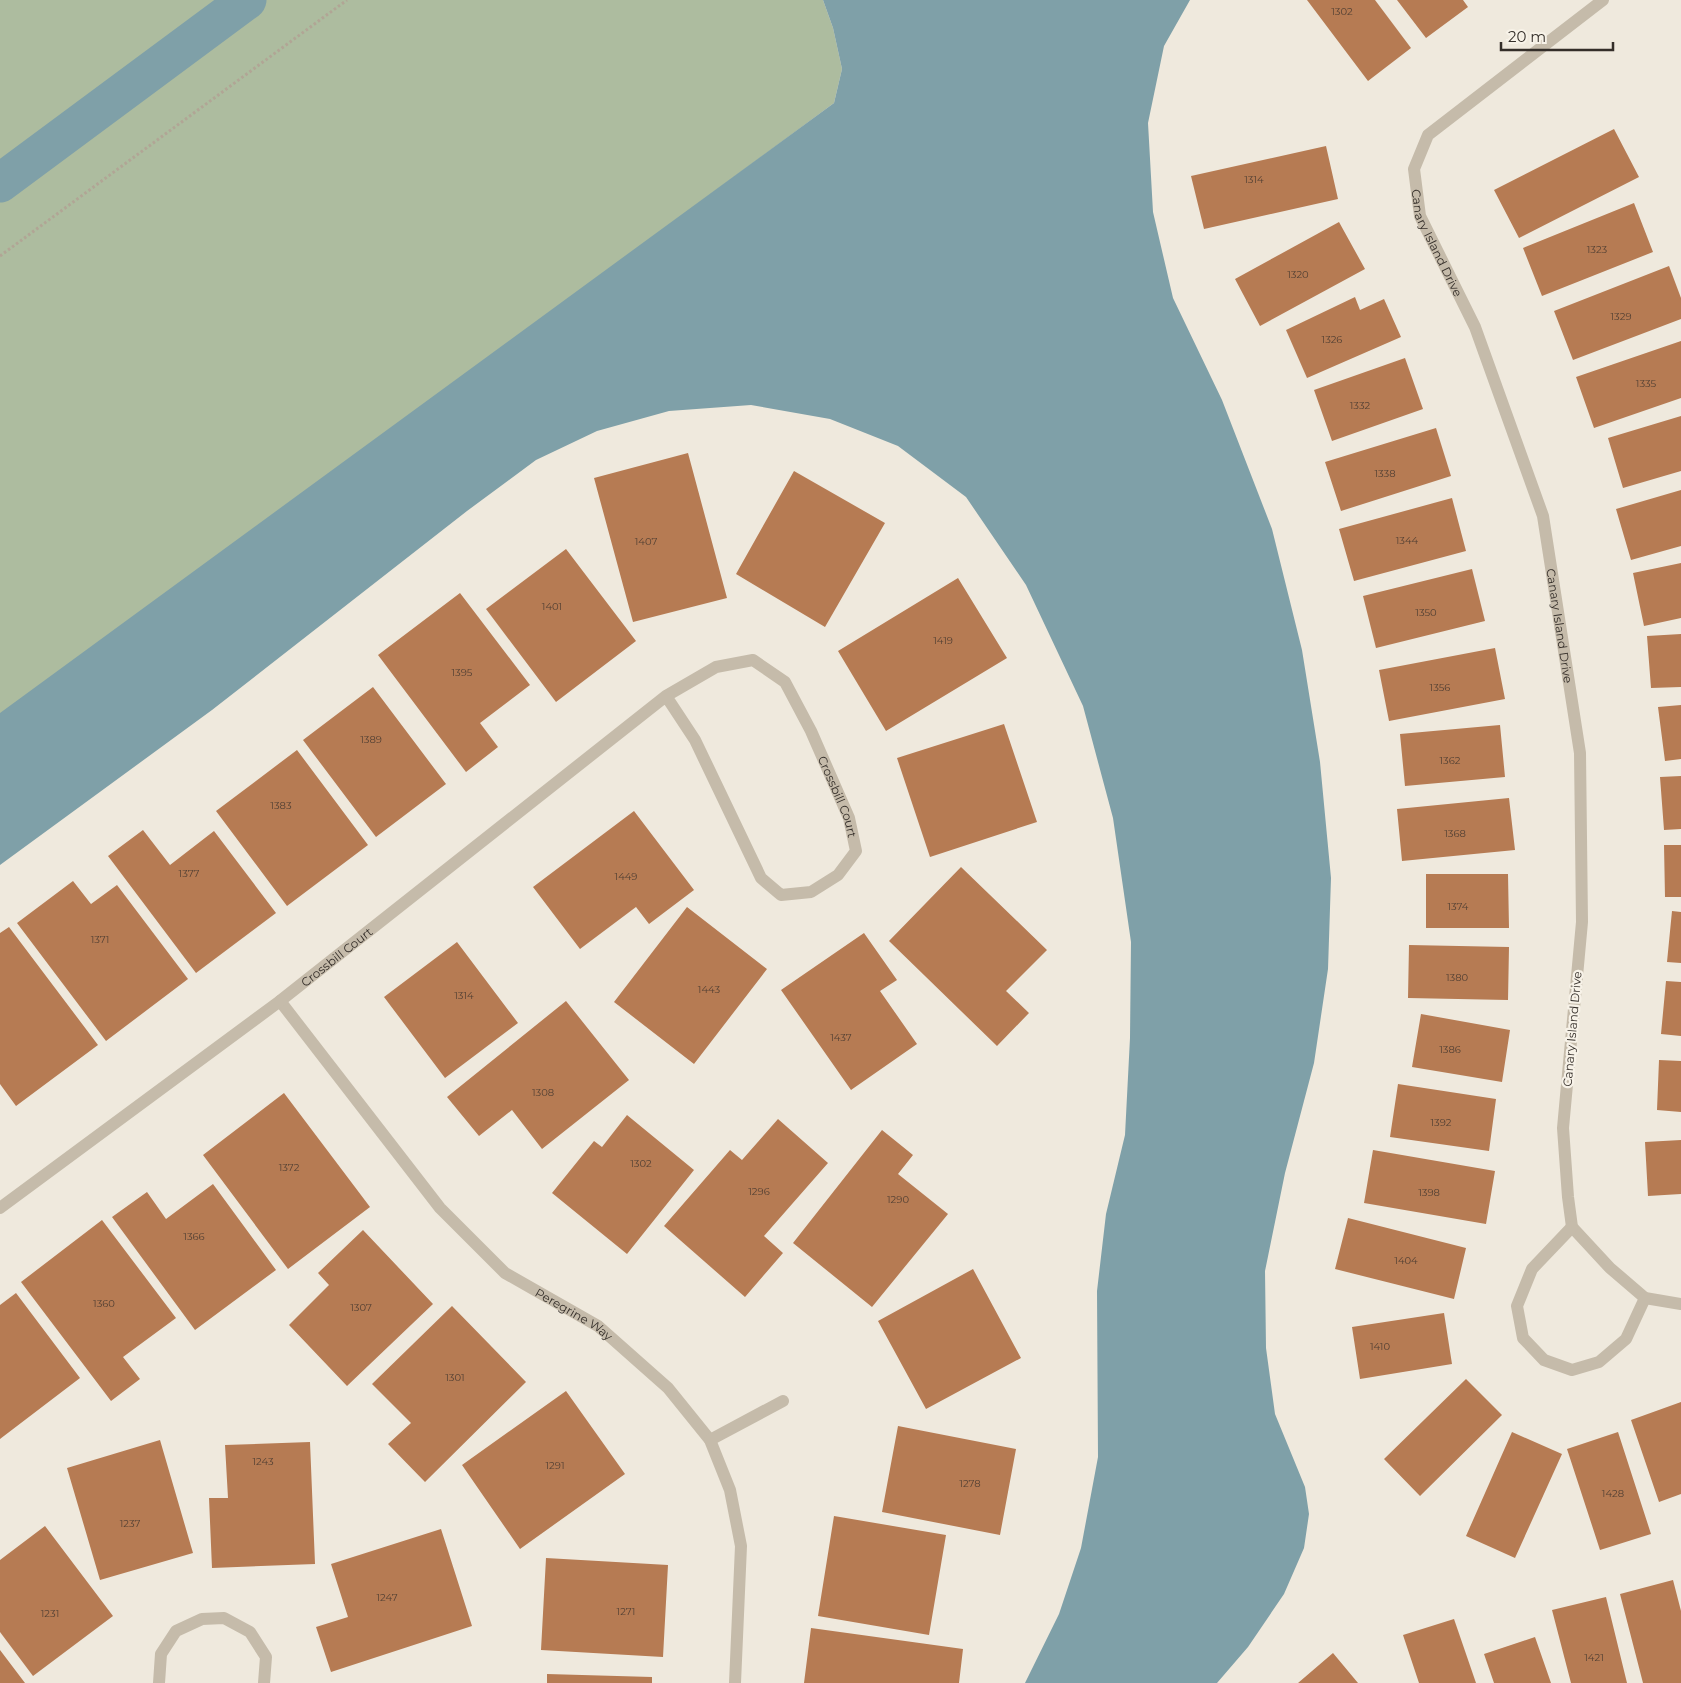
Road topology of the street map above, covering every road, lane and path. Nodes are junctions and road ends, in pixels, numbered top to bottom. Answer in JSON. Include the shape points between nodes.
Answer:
{"nodes":[{"id":1,"x":346,"y":0,"type":"edge"},
{"id":2,"x":1603,"y":0,"type":"edge"},
{"id":3,"x":0,"y":256,"type":"edge"},
{"id":4,"x":666,"y":696,"type":"junction"},
{"id":5,"x":280,"y":1001,"type":"junction"},
{"id":6,"x":0,"y":1208,"type":"edge"},
{"id":7,"x":1572,"y":1228,"type":"junction"},
{"id":8,"x":1645,"y":1298,"type":"junction"},
{"id":9,"x":1681,"y":1304,"type":"edge"},
{"id":10,"x":783,"y":1401,"type":"dead end"},
{"id":11,"x":710,"y":1440,"type":"junction"},
{"id":12,"x":159,"y":1683,"type":"edge"},
{"id":13,"x":264,"y":1683,"type":"edge"},
{"id":14,"x":735,"y":1683,"type":"edge"}],
"edges":[{"from":1,"to":3,"type":"path"},
{"from":2,"to":7,"type":"street","name":"Canary Island Drive","via":[[1428,135],[1414,169],[1420,216],[1475,327],[1543,516],[1580,753],[1582,922],[1563,1128]]},
{"from":4,"to":4,"type":"street","name":"Crossbill Court","via":[[716,667],[753,660],[785,682],[849,818],[856,851],[838,874],[811,892],[781,894],[761,878],[695,740]]},
{"from":4,"to":5,"type":"street","name":"Crossbill Court"},
{"from":5,"to":6,"type":"street","name":"Crossbill Court"},
{"from":5,"to":11,"type":"street","name":"Peregrine Way","via":[[440,1208],[505,1273],[598,1326],[668,1388]]},
{"from":7,"to":8,"type":"street","via":[[1610,1268]]},
{"from":7,"to":8,"type":"street","via":[[1532,1269],[1517,1306],[1523,1338],[1544,1360],[1572,1370],[1599,1362],[1626,1338]]},
{"from":8,"to":9,"type":"street"},
{"from":10,"to":11,"type":"street"},
{"from":11,"to":14,"type":"street","name":"Peregrine Way","via":[[730,1490],[740,1546]]},
{"from":12,"to":13,"type":"street","via":[[161,1654],[176,1630],[202,1619],[224,1618],[250,1632],[266,1657]]}]}
